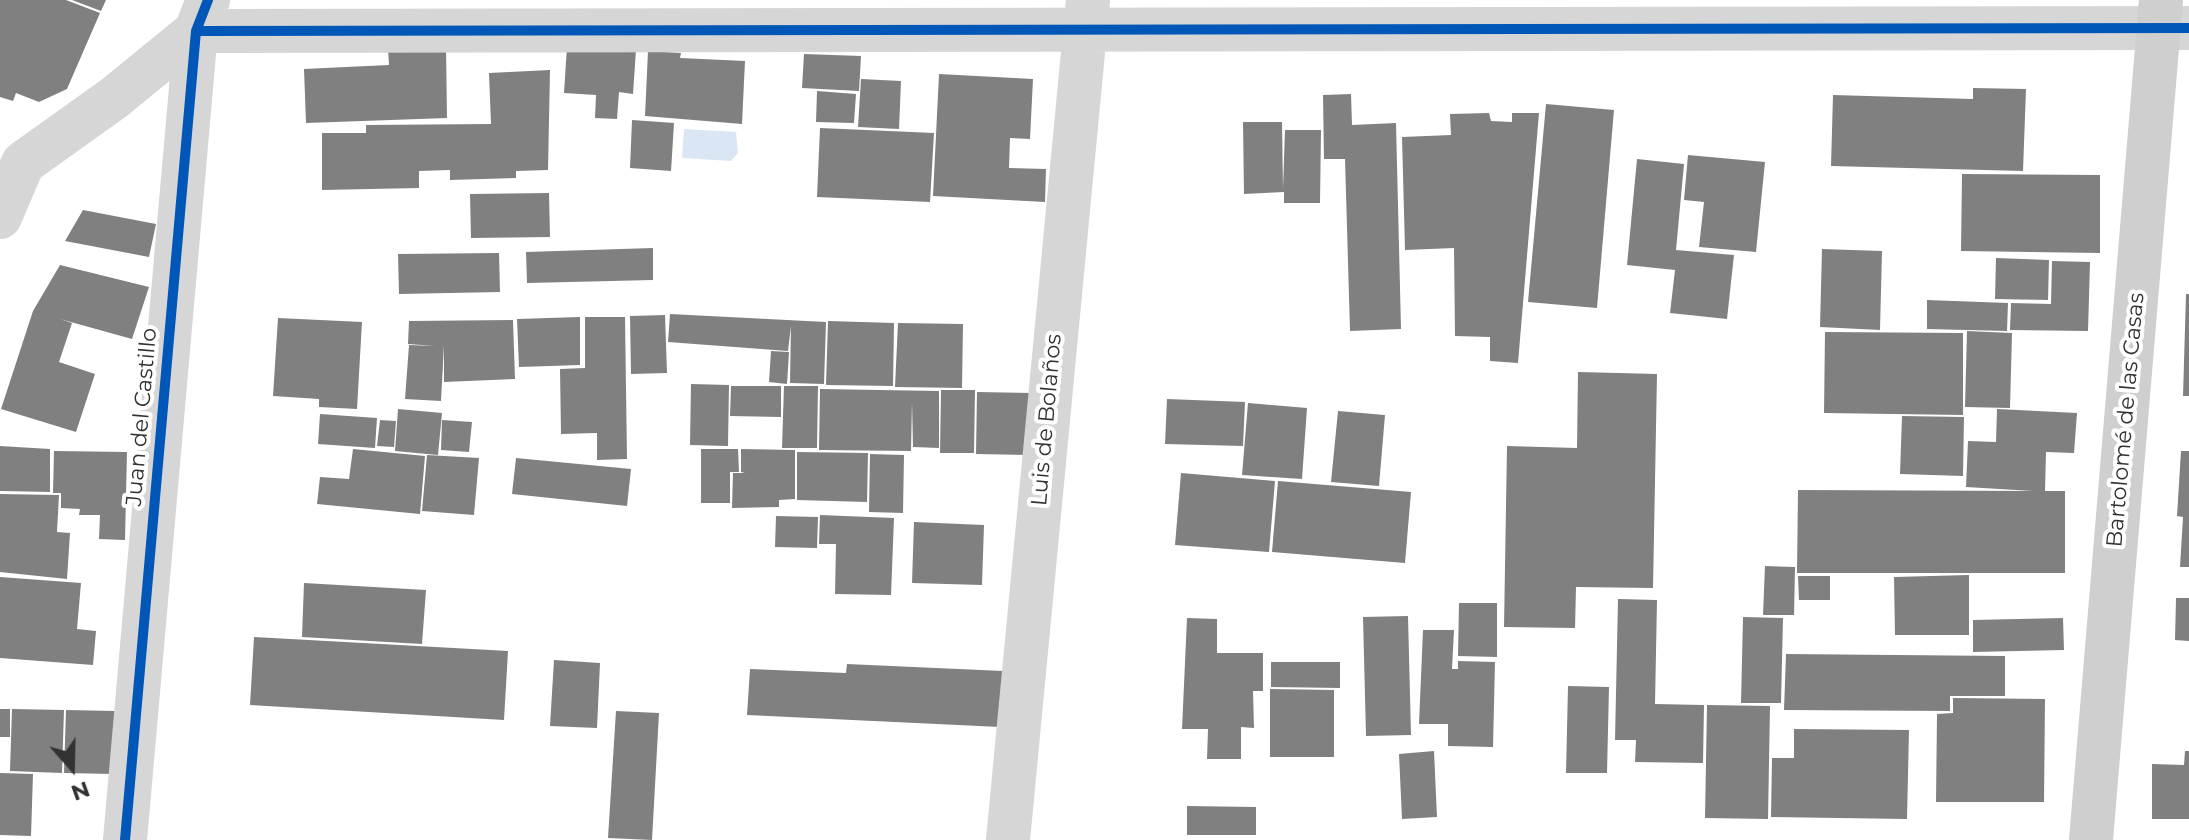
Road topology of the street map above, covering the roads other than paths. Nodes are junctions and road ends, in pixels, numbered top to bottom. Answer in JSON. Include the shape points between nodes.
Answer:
{"nodes":[{"id":1,"x":202,"y":16,"type":"edge"},
{"id":2,"x":1086,"y":16,"type":"edge"},
{"id":3,"x":2170,"y":19,"type":"edge"},
{"id":4,"x":11,"y":162,"type":"edge"},
{"id":5,"x":0,"y":217,"type":"edge"},
{"id":6,"x":125,"y":840,"type":"edge"},
{"id":7,"x":1008,"y":840,"type":"edge"},
{"id":8,"x":2091,"y":840,"type":"edge"}],
"edges":[{"from":1,"to":2,"type":"street"},
{"from":1,"to":4,"type":"street","via":[[114,98]]},
{"from":1,"to":6,"type":"street","name":"Juan del Castillo"},
{"from":2,"to":3,"type":"street"},
{"from":2,"to":7,"type":"street","name":"Luis de Bolaños"},
{"from":3,"to":8,"type":"street","name":"Bartolomé de las Casas"},
{"from":4,"to":5,"type":"street"}]}
